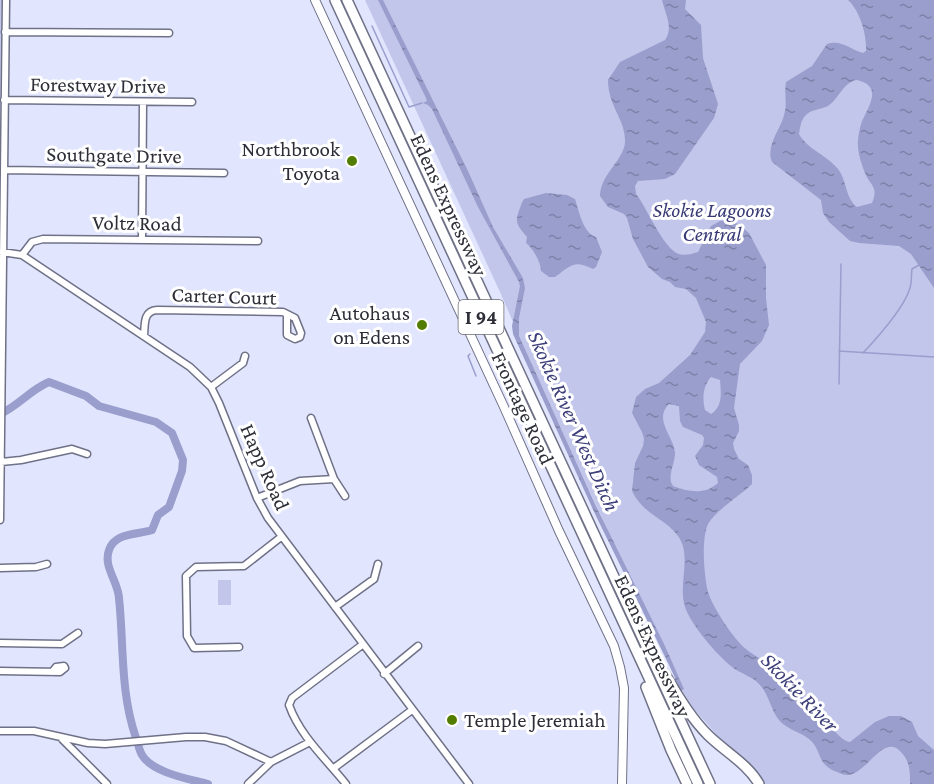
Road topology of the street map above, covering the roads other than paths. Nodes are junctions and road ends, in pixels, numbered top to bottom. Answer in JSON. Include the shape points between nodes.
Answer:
{"nodes":[{"id":1,"x":6,"y":0,"type":"edge"},
{"id":2,"x":315,"y":0,"type":"edge"},
{"id":3,"x":335,"y":0,"type":"edge"},
{"id":4,"x":347,"y":0,"type":"edge"},
{"id":5,"x":5,"y":32,"type":"junction"},
{"id":6,"x":169,"y":33,"type":"dead end"},
{"id":7,"x":4,"y":100,"type":"junction"},
{"id":8,"x":143,"y":102,"type":"junction"},
{"id":9,"x":192,"y":102,"type":"dead end"},
{"id":10,"x":4,"y":170,"type":"junction"},
{"id":11,"x":142,"y":171,"type":"junction"},
{"id":12,"x":224,"y":172,"type":"dead end"},
{"id":13,"x":142,"y":240,"type":"junction"},
{"id":14,"x":258,"y":241,"type":"dead end"},
{"id":15,"x":2,"y":252,"type":"junction"},
{"id":16,"x":22,"y":255,"type":"junction"},
{"id":17,"x":287,"y":315,"type":"dead end"},
{"id":18,"x":144,"y":336,"type":"junction"},
{"id":19,"x":245,"y":356,"type":"dead end"},
{"id":20,"x":211,"y":387,"type":"junction"},
{"id":21,"x":311,"y":418,"type":"dead end"},
{"id":22,"x":1,"y":447,"type":"edge"},
{"id":23,"x":87,"y":454,"type":"dead end"},
{"id":24,"x":1,"y":462,"type":"edge"},
{"id":25,"x":334,"y":479,"type":"junction"},
{"id":26,"x":345,"y":496,"type":"dead end"},
{"id":27,"x":256,"y":498,"type":"junction"},
{"id":28,"x":0,"y":520,"type":"edge"},
{"id":29,"x":281,"y":537,"type":"junction"},
{"id":30,"x":46,"y":564,"type":"dead end"},
{"id":31,"x":378,"y":564,"type":"dead end"},
{"id":32,"x":0,"y":568,"type":"edge"},
{"id":33,"x":335,"y":608,"type":"junction"},
{"id":34,"x":638,"y":629,"type":"junction"},
{"id":35,"x":78,"y":633,"type":"dead end"},
{"id":36,"x":627,"y":634,"type":"junction"},
{"id":37,"x":0,"y":643,"type":"edge"},
{"id":38,"x":362,"y":645,"type":"junction"},
{"id":39,"x":418,"y":646,"type":"dead end"},
{"id":40,"x":239,"y":647,"type":"dead end"},
{"id":41,"x":0,"y":671,"type":"edge"},
{"id":42,"x":52,"y":672,"type":"dead end"},
{"id":43,"x":384,"y":674,"type":"junction"},
{"id":44,"x":412,"y":710,"type":"junction"},
{"id":45,"x":0,"y":731,"type":"edge"},
{"id":46,"x":61,"y":738,"type":"junction"},
{"id":47,"x":310,"y":742,"type":"junction"},
{"id":48,"x":271,"y":762,"type":"junction"},
{"id":49,"x":334,"y":768,"type":"junction"},
{"id":50,"x":107,"y":784,"type":"edge"},
{"id":51,"x":248,"y":784,"type":"edge"},
{"id":52,"x":346,"y":784,"type":"edge"},
{"id":53,"x":470,"y":784,"type":"edge"},
{"id":54,"x":622,"y":784,"type":"edge"},
{"id":55,"x":687,"y":784,"type":"edge"},
{"id":56,"x":698,"y":784,"type":"edge"},
{"id":57,"x":710,"y":784,"type":"edge"},
{"id":58,"x":759,"y":784,"type":"edge"}],
"edges":[{"from":1,"to":5,"type":"street"},
{"from":2,"to":54,"type":"main road","name":"Frontage Road","via":[[614,646],[624,688]]},
{"from":3,"to":36,"type":"highway","name":"Edens Expressway","number":"I 94"},
{"from":4,"to":34,"type":"highway","name":"Edens Expressway","number":"I 94"},
{"from":5,"to":6,"type":"street"},
{"from":5,"to":7,"type":"street"},
{"from":7,"to":8,"type":"street","name":"Forestway Drive"},
{"from":7,"to":10,"type":"street"},
{"from":8,"to":9,"type":"street","name":"Forestway Drive"},
{"from":8,"to":11,"type":"street"},
{"from":10,"to":11,"type":"street","name":"Southgate Drive"},
{"from":10,"to":15,"type":"street"},
{"from":11,"to":12,"type":"street","name":"Southgate Drive"},
{"from":11,"to":13,"type":"street"},
{"from":13,"to":14,"type":"street","name":"Voltz Road"},
{"from":13,"to":16,"type":"street","name":"Voltz Road","via":[[43,239],[32,242]]},
{"from":15,"to":16,"type":"street","name":"Happ Road"},
{"from":15,"to":22,"type":"street"},
{"from":16,"to":18,"type":"street","name":"Happ Road"},
{"from":17,"to":18,"type":"street","name":"Carter Court","via":[[150,311],[145,318]]},
{"from":18,"to":20,"type":"street","name":"Happ Road","via":[[190,367]]},
{"from":19,"to":20,"type":"street","via":[[243,363]]},
{"from":20,"to":27,"type":"street","name":"Happ Road"},
{"from":21,"to":25,"type":"street"},
{"from":22,"to":24,"type":"street"},
{"from":23,"to":24,"type":"street","via":[[72,448]]},
{"from":24,"to":28,"type":"street"},
{"from":25,"to":26,"type":"street"},
{"from":25,"to":27,"type":"street","via":[[300,481]]},
{"from":27,"to":29,"type":"street","name":"Happ Road"},
{"from":29,"to":33,"type":"street","name":"Happ Road"},
{"from":29,"to":40,"type":"street","via":[[244,566],[196,567],[186,576],[187,636],[194,648]]},
{"from":30,"to":32,"type":"street"},
{"from":31,"to":33,"type":"street","via":[[374,579]]},
{"from":33,"to":38,"type":"street","name":"Happ Road"},
{"from":34,"to":57,"type":"highway","name":"Edens Expressway","number":"I 94"},
{"from":34,"to":58,"type":"highway","via":[[696,722]]},
{"from":35,"to":37,"type":"street","via":[[62,644]]},
{"from":36,"to":55,"type":"highway"},
{"from":36,"to":56,"type":"highway","name":"Edens Expressway","number":"I 94"},
{"from":38,"to":43,"type":"street","name":"Happ Road"},
{"from":38,"to":47,"type":"street","via":[[292,698],[292,714]]},
{"from":39,"to":43,"type":"street"},
{"from":41,"to":42,"type":"street"},
{"from":43,"to":44,"type":"street","name":"Happ Road"},
{"from":44,"to":49,"type":"street"},
{"from":44,"to":53,"type":"street","name":"Happ Road"},
{"from":45,"to":46,"type":"street","via":[[34,731]]},
{"from":46,"to":48,"type":"street","via":[[88,743],[186,737],[226,741]]},
{"from":46,"to":50,"type":"street"},
{"from":47,"to":48,"type":"street"},
{"from":47,"to":49,"type":"street"},
{"from":48,"to":51,"type":"street"},
{"from":49,"to":52,"type":"street"}]}
